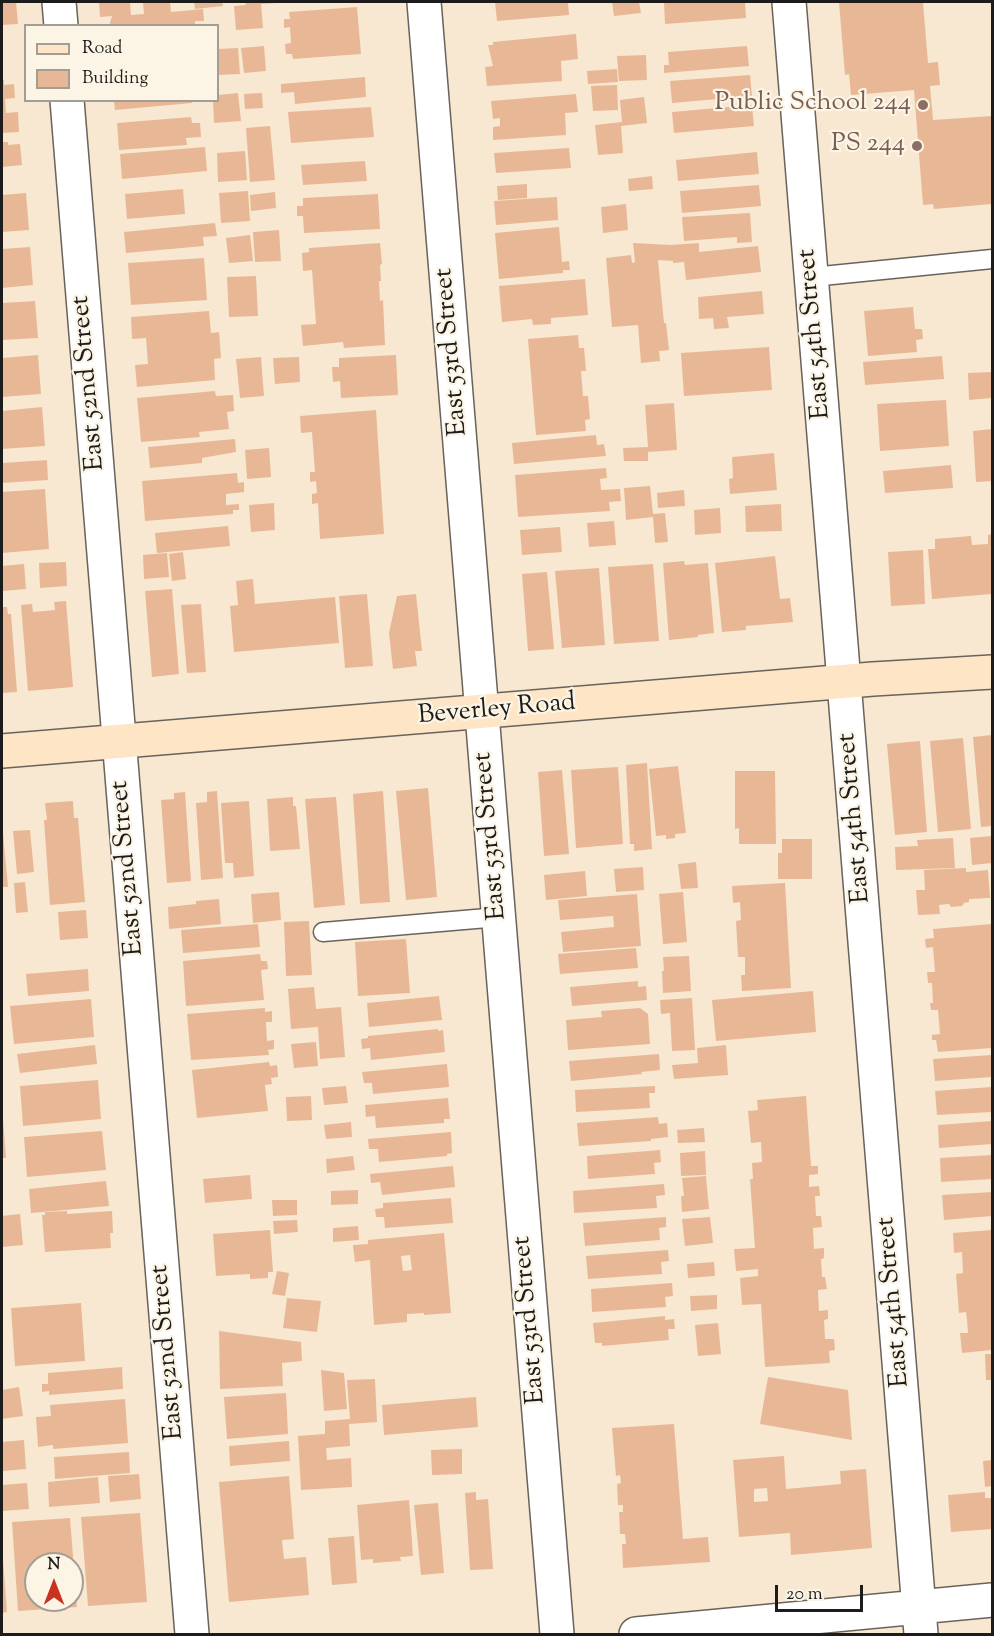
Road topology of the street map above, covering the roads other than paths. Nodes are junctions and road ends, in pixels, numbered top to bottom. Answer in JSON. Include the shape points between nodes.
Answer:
{"nodes":[{"id":1,"x":59,"y":2,"type":"edge"},
{"id":2,"x":424,"y":2,"type":"edge"},
{"id":3,"x":789,"y":2,"type":"edge"},
{"id":4,"x":61,"y":24,"type":"edge"},
{"id":5,"x":67,"y":102,"type":"edge"},
{"id":6,"x":993,"y":259,"type":"edge"},
{"id":7,"x":812,"y":277,"type":"junction"},
{"id":8,"x":993,"y":672,"type":"edge"},
{"id":9,"x":844,"y":681,"type":"junction"},
{"id":10,"x":482,"y":711,"type":"junction"},
{"id":11,"x":119,"y":741,"type":"junction"},
{"id":12,"x":2,"y":751,"type":"edge"},
{"id":13,"x":499,"y":917,"type":"junction"},
{"id":14,"x":323,"y":932,"type":"dead end"},
{"id":15,"x":993,"y":1600,"type":"edge"},
{"id":16,"x":920,"y":1621,"type":"edge"},
{"id":17,"x":192,"y":1635,"type":"edge"},
{"id":18,"x":557,"y":1635,"type":"edge"},
{"id":19,"x":636,"y":1635,"type":"edge"}],
"edges":[{"from":1,"to":4,"type":"street"},
{"from":2,"to":10,"type":"street","name":"East 53rd Street"},
{"from":3,"to":7,"type":"street","name":"East 54th Street"},
{"from":5,"to":11,"type":"street","name":"East 52nd Street"},
{"from":6,"to":7,"type":"lane"},
{"from":7,"to":9,"type":"street","name":"East 54th Street"},
{"from":8,"to":9,"type":"street","name":"Beverley Road"},
{"from":9,"to":10,"type":"street","name":"Beverley Road"},
{"from":9,"to":16,"type":"street","name":"East 54th Street"},
{"from":10,"to":11,"type":"street","name":"Beverley Road"},
{"from":10,"to":13,"type":"street","name":"East 53rd Street"},
{"from":11,"to":12,"type":"street","name":"Beverley Road"},
{"from":11,"to":17,"type":"street","name":"East 52nd Street"},
{"from":13,"to":14,"type":"lane"},
{"from":13,"to":18,"type":"street","name":"East 53rd Street"},
{"from":15,"to":16,"type":"street"},
{"from":16,"to":19,"type":"street"}]}
